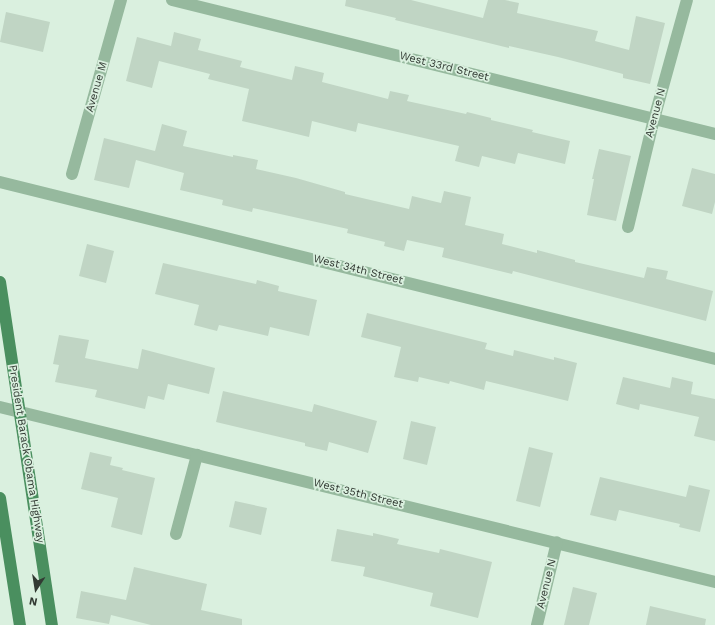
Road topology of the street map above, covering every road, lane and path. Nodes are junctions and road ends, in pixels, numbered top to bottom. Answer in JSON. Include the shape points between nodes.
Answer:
{"nodes":[{"id":1,"x":121,"y":0,"type":"edge"},
{"id":2,"x":172,"y":0,"type":"edge"},
{"id":3,"x":687,"y":0,"type":"edge"},
{"id":4,"x":654,"y":119,"type":"junction"},
{"id":5,"x":715,"y":134,"type":"edge"},
{"id":6,"x":72,"y":174,"type":"dead end"},
{"id":7,"x":0,"y":182,"type":"edge"},
{"id":8,"x":628,"y":227,"type":"dead end"},
{"id":9,"x":0,"y":282,"type":"edge"},
{"id":10,"x":715,"y":359,"type":"edge"},
{"id":11,"x":0,"y":407,"type":"edge"},
{"id":12,"x":20,"y":412,"type":"junction"},
{"id":13,"x":196,"y":455,"type":"junction"},
{"id":14,"x":0,"y":498,"type":"edge"},
{"id":15,"x":176,"y":534,"type":"dead end"},
{"id":16,"x":557,"y":542,"type":"junction"},
{"id":17,"x":715,"y":582,"type":"edge"},
{"id":18,"x":20,"y":625,"type":"edge"},
{"id":19,"x":52,"y":625,"type":"edge"},
{"id":20,"x":537,"y":625,"type":"edge"}],
"edges":[{"from":1,"to":6,"type":"street","name":"Avenue M"},
{"from":2,"to":4,"type":"street","name":"West 33rd Street"},
{"from":3,"to":4,"type":"street","name":"Avenue N"},
{"from":4,"to":5,"type":"street","name":"West 33rd Street"},
{"from":4,"to":8,"type":"street","name":"Avenue N"},
{"from":7,"to":10,"type":"street","name":"West 34th Street"},
{"from":9,"to":12,"type":"main road","name":"President Barack Obama Highway"},
{"from":11,"to":12,"type":"street","name":"West 35th Street"},
{"from":12,"to":13,"type":"street","name":"West 35th Street"},
{"from":12,"to":19,"type":"main road","name":"President Barack Obama Highway"},
{"from":13,"to":15,"type":"street"},
{"from":13,"to":16,"type":"street","name":"West 35th Street"},
{"from":14,"to":18,"type":"main road"},
{"from":16,"to":17,"type":"street","name":"West 35th Street"},
{"from":16,"to":20,"type":"street","name":"Avenue N"}]}
